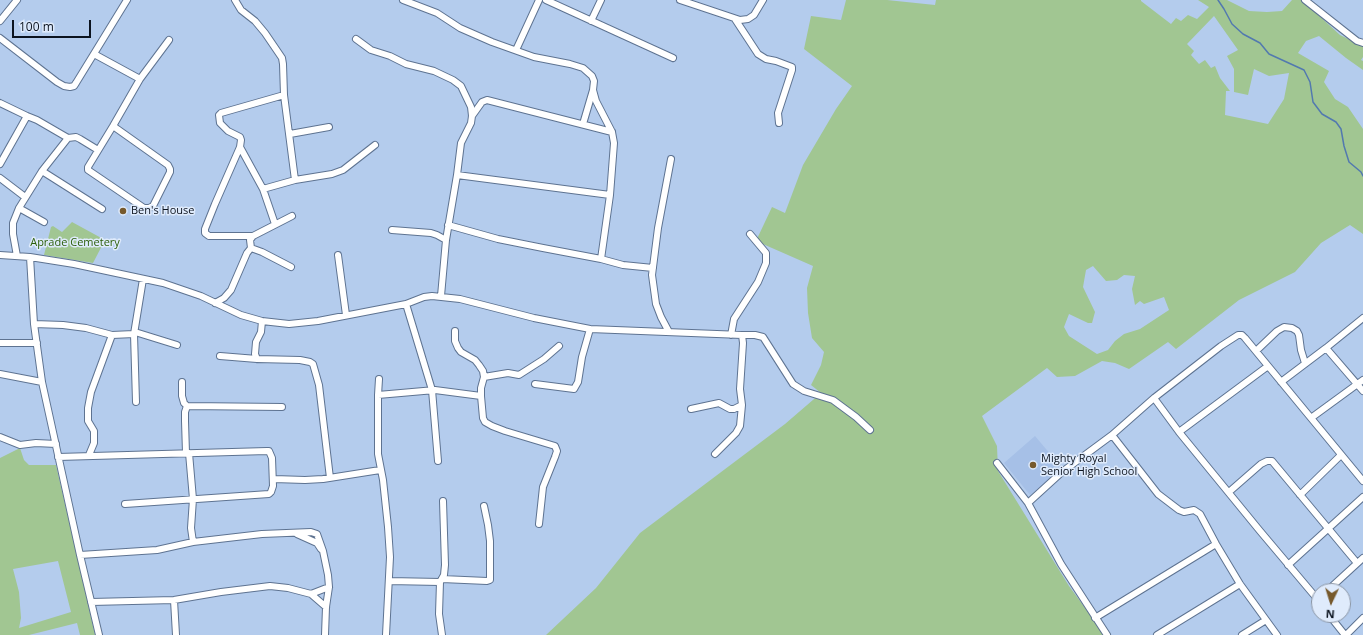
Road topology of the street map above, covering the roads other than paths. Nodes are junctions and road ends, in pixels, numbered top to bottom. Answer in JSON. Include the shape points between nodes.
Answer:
{"nodes":[{"id":1,"x":17,"y":0,"type":"edge"},
{"id":2,"x":127,"y":0,"type":"edge"},
{"id":3,"x":235,"y":0,"type":"edge"},
{"id":4,"x":403,"y":0,"type":"edge"},
{"id":5,"x":539,"y":0,"type":"edge"},
{"id":6,"x":546,"y":0,"type":"edge"},
{"id":7,"x":601,"y":0,"type":"edge"},
{"id":8,"x":680,"y":0,"type":"edge"},
{"id":9,"x":763,"y":0,"type":"edge"},
{"id":10,"x":1305,"y":0,"type":"edge"},
{"id":11,"x":696,"y":2,"type":"edge"},
{"id":12,"x":735,"y":19,"type":"junction"},
{"id":13,"x":591,"y":21,"type":"junction"},
{"id":14,"x":0,"y":22,"type":"edge"},
{"id":15,"x":0,"y":38,"type":"edge"},
{"id":16,"x":356,"y":39,"type":"dead end"},
{"id":17,"x":169,"y":40,"type":"dead end"},
{"id":18,"x":1363,"y":43,"type":"edge"},
{"id":19,"x":516,"y":50,"type":"junction"},
{"id":20,"x":94,"y":54,"type":"junction"},
{"id":21,"x":673,"y":58,"type":"dead end"},
{"id":22,"x":140,"y":79,"type":"junction"},
{"id":23,"x":593,"y":90,"type":"junction"},
{"id":24,"x":284,"y":95,"type":"junction"},
{"id":25,"x":0,"y":103,"type":"edge"},
{"id":26,"x":27,"y":116,"type":"junction"},
{"id":27,"x":472,"y":116,"type":"junction"},
{"id":28,"x":779,"y":123,"type":"dead end"},
{"id":29,"x":583,"y":124,"type":"junction"},
{"id":30,"x":113,"y":126,"type":"junction"},
{"id":31,"x":329,"y":127,"type":"dead end"},
{"id":32,"x":612,"y":132,"type":"junction"},
{"id":33,"x":290,"y":134,"type":"junction"},
{"id":34,"x":68,"y":138,"type":"junction"},
{"id":35,"x":375,"y":145,"type":"dead end"},
{"id":36,"x":240,"y":147,"type":"junction"},
{"id":37,"x":98,"y":150,"type":"junction"},
{"id":38,"x":671,"y":159,"type":"dead end"},
{"id":39,"x":0,"y":164,"type":"edge"},
{"id":40,"x":42,"y":171,"type":"junction"},
{"id":41,"x":458,"y":175,"type":"junction"},
{"id":42,"x":0,"y":178,"type":"edge"},
{"id":43,"x":295,"y":180,"type":"junction"},
{"id":44,"x":263,"y":189,"type":"junction"},
{"id":45,"x":610,"y":194,"type":"junction"},
{"id":46,"x":25,"y":197,"type":"junction"},
{"id":47,"x":19,"y":208,"type":"junction"},
{"id":48,"x":102,"y":209,"type":"dead end"},
{"id":49,"x":292,"y":216,"type":"dead end"},
{"id":50,"x":44,"y":222,"type":"dead end"},
{"id":51,"x":275,"y":224,"type":"junction"},
{"id":52,"x":448,"y":228,"type":"junction"},
{"id":53,"x":392,"y":230,"type":"dead end"},
{"id":54,"x":750,"y":234,"type":"dead end"},
{"id":55,"x":437,"y":235,"type":"junction"},
{"id":56,"x":253,"y":236,"type":"junction"},
{"id":57,"x":446,"y":240,"type":"junction"},
{"id":58,"x":251,"y":248,"type":"junction"},
{"id":59,"x":0,"y":255,"type":"edge"},
{"id":60,"x":338,"y":255,"type":"dead end"},
{"id":61,"x":17,"y":256,"type":"junction"},
{"id":62,"x":30,"y":257,"type":"junction"},
{"id":63,"x":601,"y":259,"type":"junction"},
{"id":64,"x":291,"y":266,"type":"dead end"},
{"id":65,"x":653,"y":268,"type":"junction"},
{"id":66,"x":143,"y":278,"type":"junction"},
{"id":67,"x":441,"y":296,"type":"junction"},
{"id":68,"x":215,"y":303,"type":"junction"},
{"id":69,"x":406,"y":304,"type":"junction"},
{"id":70,"x":346,"y":315,"type":"junction"},
{"id":71,"x":1363,"y":318,"type":"edge"},
{"id":72,"x":262,"y":321,"type":"junction"},
{"id":73,"x":34,"y":324,"type":"junction"},
{"id":74,"x":590,"y":329,"type":"junction"},
{"id":75,"x":455,"y":332,"type":"dead end"},
{"id":76,"x":669,"y":332,"type":"junction"},
{"id":77,"x":134,"y":333,"type":"junction"},
{"id":78,"x":731,"y":334,"type":"junction"},
{"id":79,"x":112,"y":335,"type":"junction"},
{"id":80,"x":742,"y":335,"type":"junction"},
{"id":81,"x":0,"y":343,"type":"edge"},
{"id":82,"x":36,"y":343,"type":"junction"},
{"id":83,"x":177,"y":345,"type":"dead end"},
{"id":84,"x":559,"y":346,"type":"dead end"},
{"id":85,"x":1326,"y":348,"type":"junction"},
{"id":86,"x":1256,"y":351,"type":"junction"},
{"id":87,"x":220,"y":356,"type":"dead end"},
{"id":88,"x":258,"y":359,"type":"junction"},
{"id":89,"x":1305,"y":362,"type":"junction"},
{"id":90,"x":1268,"y":366,"type":"junction"},
{"id":91,"x":0,"y":374,"type":"edge"},
{"id":92,"x":484,"y":377,"type":"junction"},
{"id":93,"x":379,"y":379,"type":"dead end"},
{"id":94,"x":1363,"y":380,"type":"edge"},
{"id":95,"x":42,"y":382,"type":"junction"},
{"id":96,"x":182,"y":382,"type":"dead end"},
{"id":97,"x":1280,"y":382,"type":"junction"},
{"id":98,"x":535,"y":384,"type":"dead end"},
{"id":99,"x":1357,"y":384,"type":"junction"},
{"id":100,"x":432,"y":390,"type":"junction"},
{"id":101,"x":1363,"y":391,"type":"edge"},
{"id":102,"x":378,"y":395,"type":"junction"},
{"id":103,"x":481,"y":396,"type":"junction"},
{"id":104,"x":1154,"y":398,"type":"junction"},
{"id":105,"x":136,"y":402,"type":"dead end"},
{"id":106,"x":742,"y":405,"type":"junction"},
{"id":107,"x":187,"y":406,"type":"junction"},
{"id":108,"x":282,"y":407,"type":"dead end"},
{"id":109,"x":691,"y":409,"type":"dead end"},
{"id":110,"x":1311,"y":418,"type":"junction"},
{"id":111,"x":870,"y":430,"type":"dead end"},
{"id":112,"x":1179,"y":432,"type":"junction"},
{"id":113,"x":1112,"y":435,"type":"junction"},
{"id":114,"x":0,"y":437,"type":"edge"},
{"id":115,"x":56,"y":444,"type":"junction"},
{"id":116,"x":188,"y":453,"type":"junction"},
{"id":117,"x":715,"y":454,"type":"dead end"},
{"id":118,"x":89,"y":455,"type":"junction"},
{"id":119,"x":1341,"y":455,"type":"junction"},
{"id":120,"x":58,"y":457,"type":"junction"},
{"id":121,"x":438,"y":461,"type":"dead end"},
{"id":122,"x":997,"y":463,"type":"dead end"},
{"id":123,"x":380,"y":470,"type":"junction"},
{"id":124,"x":330,"y":478,"type":"junction"},
{"id":125,"x":274,"y":479,"type":"junction"},
{"id":126,"x":1363,"y":481,"type":"edge"},
{"id":127,"x":1229,"y":492,"type":"junction"},
{"id":128,"x":1300,"y":495,"type":"junction"},
{"id":129,"x":1363,"y":497,"type":"edge"},
{"id":130,"x":193,"y":499,"type":"junction"},
{"id":131,"x":443,"y":502,"type":"dead end"},
{"id":132,"x":1028,"y":503,"type":"junction"},
{"id":133,"x":125,"y":504,"type":"dead end"},
{"id":134,"x":484,"y":506,"type":"dead end"},
{"id":135,"x":539,"y":524,"type":"dead end"},
{"id":136,"x":1328,"y":529,"type":"junction"},
{"id":137,"x":193,"y":542,"type":"junction"},
{"id":138,"x":1216,"y":544,"type":"junction"},
{"id":139,"x":80,"y":556,"type":"junction"},
{"id":140,"x":1363,"y":558,"type":"edge"},
{"id":141,"x":1357,"y":563,"type":"junction"},
{"id":142,"x":1288,"y":565,"type":"junction"},
{"id":143,"x":389,"y":581,"type":"junction"},
{"id":144,"x":441,"y":581,"type":"junction"},
{"id":145,"x":1336,"y":583,"type":"edge"},
{"id":146,"x":1240,"y":584,"type":"junction"},
{"id":147,"x":329,"y":587,"type":"junction"},
{"id":148,"x":1311,"y":590,"type":"edge"},
{"id":149,"x":311,"y":594,"type":"junction"},
{"id":150,"x":174,"y":600,"type":"junction"},
{"id":151,"x":91,"y":602,"type":"junction"},
{"id":152,"x":326,"y":607,"type":"junction"},
{"id":153,"x":1095,"y":618,"type":"junction"},
{"id":154,"x":1363,"y":618,"type":"edge"},
{"id":155,"x":1266,"y":620,"type":"junction"},
{"id":156,"x":1336,"y":623,"type":"edge"},
{"id":157,"x":99,"y":635,"type":"edge"},
{"id":158,"x":176,"y":635,"type":"edge"},
{"id":159,"x":325,"y":635,"type":"edge"},
{"id":160,"x":386,"y":635,"type":"edge"},
{"id":161,"x":442,"y":635,"type":"edge"},
{"id":162,"x":1107,"y":635,"type":"edge"},
{"id":163,"x":1157,"y":635,"type":"edge"},
{"id":164,"x":1242,"y":635,"type":"edge"},
{"id":165,"x":1277,"y":635,"type":"edge"},
{"id":166,"x":1345,"y":635,"type":"edge"}],
"edges":[{"from":1,"to":14,"type":"street"},
{"from":2,"to":20,"type":"street"},
{"from":3,"to":24,"type":"street","via":[[241,10],[265,33],[282,58]]},
{"from":4,"to":19,"type":"street","via":[[437,13],[460,28]]},
{"from":5,"to":19,"type":"street"},
{"from":6,"to":13,"type":"street"},
{"from":7,"to":13,"type":"street"},
{"from":8,"to":11,"type":"street"},
{"from":9,"to":12,"type":"street","via":[[754,15],[748,19]]},
{"from":10,"to":18,"type":"street"},
{"from":11,"to":12,"type":"street"},
{"from":12,"to":28,"type":"street","via":[[758,54],[792,67],[778,113]]},
{"from":13,"to":21,"type":"street"},
{"from":15,"to":20,"type":"street","via":[[57,82],[68,87],[74,86]]},
{"from":16,"to":27,"type":"street","via":[[371,50],[453,80],[461,86]]},
{"from":17,"to":22,"type":"street"},
{"from":19,"to":23,"type":"street","via":[[534,57],[582,68],[592,76]]},
{"from":20,"to":22,"type":"street"},
{"from":22,"to":30,"type":"street"},
{"from":23,"to":29,"type":"street"},
{"from":23,"to":32,"type":"street"},
{"from":24,"to":33,"type":"street"},
{"from":24,"to":36,"type":"street","via":[[219,115],[220,123],[240,137]]},
{"from":25,"to":26,"type":"street"},
{"from":26,"to":34,"type":"street"},
{"from":26,"to":39,"type":"street"},
{"from":27,"to":29,"type":"street","via":[[486,100]]},
{"from":27,"to":41,"type":"street","via":[[461,143]]},
{"from":29,"to":32,"type":"street"},
{"from":30,"to":37,"type":"street"},
{"from":30,"to":37,"type":"street","via":[[170,168],[153,206],[144,208],[88,170]]},
{"from":31,"to":33,"type":"street"},
{"from":32,"to":45,"type":"street","via":[[614,143]]},
{"from":33,"to":43,"type":"street"},
{"from":34,"to":37,"type":"street","via":[[76,137]]},
{"from":34,"to":40,"type":"street"},
{"from":35,"to":43,"type":"street","via":[[344,170]]},
{"from":36,"to":44,"type":"street"},
{"from":36,"to":56,"type":"street","via":[[205,233],[209,236]]},
{"from":38,"to":65,"type":"street"},
{"from":40,"to":46,"type":"street"},
{"from":40,"to":48,"type":"street"},
{"from":41,"to":45,"type":"street"},
{"from":41,"to":52,"type":"street"},
{"from":42,"to":46,"type":"street"},
{"from":43,"to":44,"type":"street"},
{"from":44,"to":51,"type":"street"},
{"from":45,"to":63,"type":"street"},
{"from":46,"to":47,"type":"street"},
{"from":47,"to":50,"type":"street"},
{"from":47,"to":61,"type":"street","via":[[13,223]]},
{"from":49,"to":51,"type":"street"},
{"from":51,"to":56,"type":"street"},
{"from":52,"to":55,"type":"street"},
{"from":52,"to":57,"type":"street"},
{"from":52,"to":63,"type":"street"},
{"from":53,"to":55,"type":"street"},
{"from":54,"to":78,"type":"street","via":[[766,253],[766,263],[758,282],[734,319]]},
{"from":55,"to":57,"type":"street"},
{"from":56,"to":58,"type":"street","via":[[250,240]]},
{"from":57,"to":67,"type":"street"},
{"from":58,"to":64,"type":"street"},
{"from":58,"to":68,"type":"street","via":[[231,290]]},
{"from":59,"to":61,"type":"street"},
{"from":60,"to":70,"type":"street"},
{"from":61,"to":62,"type":"street"},
{"from":62,"to":66,"type":"street"},
{"from":62,"to":73,"type":"street"},
{"from":63,"to":65,"type":"street","via":[[623,265]]},
{"from":65,"to":76,"type":"street","via":[[656,304]]},
{"from":66,"to":68,"type":"street","via":[[182,289]]},
{"from":66,"to":77,"type":"street"},
{"from":67,"to":69,"type":"street","via":[[424,297]]},
{"from":67,"to":74,"type":"street"},
{"from":68,"to":72,"type":"street"},
{"from":69,"to":70,"type":"street"},
{"from":69,"to":100,"type":"street"},
{"from":70,"to":72,"type":"street","via":[[296,324]]},
{"from":71,"to":85,"type":"street"},
{"from":72,"to":88,"type":"street","via":[[261,332],[256,342],[255,354]]},
{"from":73,"to":79,"type":"street","via":[[86,328]]},
{"from":73,"to":82,"type":"street"},
{"from":74,"to":76,"type":"street"},
{"from":74,"to":98,"type":"street","via":[[578,382],[574,389]]},
{"from":75,"to":92,"type":"street","via":[[458,348],[480,365]]},
{"from":76,"to":78,"type":"street"},
{"from":77,"to":79,"type":"street"},
{"from":77,"to":83,"type":"street"},
{"from":77,"to":105,"type":"street"},
{"from":78,"to":80,"type":"street"},
{"from":79,"to":118,"type":"street","via":[[89,401],[88,421],[94,431],[94,443]]},
{"from":80,"to":106,"type":"street"},
{"from":80,"to":111,"type":"street","via":[[763,337],[793,384],[804,391],[833,400]]},
{"from":81,"to":82,"type":"street"},
{"from":82,"to":95,"type":"street"},
{"from":84,"to":92,"type":"street","via":[[519,375],[508,373]]},
{"from":85,"to":89,"type":"street"},
{"from":85,"to":99,"type":"street"},
{"from":86,"to":89,"type":"street","via":[[1277,331],[1284,327],[1292,328],[1300,335],[1300,350]]},
{"from":86,"to":90,"type":"street"},
{"from":86,"to":104,"type":"street","via":[[1242,335],[1238,335]]},
{"from":87,"to":88,"type":"street"},
{"from":88,"to":124,"type":"street","via":[[300,360],[313,364],[319,385]]},
{"from":89,"to":97,"type":"street"},
{"from":90,"to":97,"type":"street"},
{"from":90,"to":112,"type":"street"},
{"from":91,"to":95,"type":"street"},
{"from":92,"to":103,"type":"street"},
{"from":93,"to":102,"type":"street"},
{"from":94,"to":99,"type":"street"},
{"from":95,"to":115,"type":"street"},
{"from":96,"to":107,"type":"street","via":[[182,396]]},
{"from":97,"to":110,"type":"street"},
{"from":99,"to":101,"type":"street"},
{"from":99,"to":110,"type":"street"},
{"from":100,"to":102,"type":"street"},
{"from":100,"to":103,"type":"street"},
{"from":100,"to":121,"type":"street"},
{"from":102,"to":123,"type":"street"},
{"from":103,"to":135,"type":"street","via":[[485,422],[505,431],[555,446],[557,450],[543,487]]},
{"from":104,"to":112,"type":"street"},
{"from":104,"to":113,"type":"street"},
{"from":106,"to":109,"type":"street","via":[[730,409],[719,403]]},
{"from":106,"to":117,"type":"street","via":[[740,426]]},
{"from":107,"to":108,"type":"street"},
{"from":107,"to":116,"type":"street","via":[[185,412]]},
{"from":110,"to":119,"type":"street"},
{"from":112,"to":127,"type":"street"},
{"from":113,"to":132,"type":"street","via":[[1062,472]]},
{"from":113,"to":138,"type":"street","via":[[1158,494],[1179,510],[1194,510],[1200,514]]},
{"from":114,"to":115,"type":"street","via":[[20,445]]},
{"from":115,"to":120,"type":"street"},
{"from":116,"to":118,"type":"street"},
{"from":116,"to":125,"type":"street","via":[[269,451]]},
{"from":116,"to":130,"type":"street"},
{"from":118,"to":120,"type":"street"},
{"from":119,"to":126,"type":"street"},
{"from":119,"to":128,"type":"street"},
{"from":120,"to":139,"type":"street"},
{"from":122,"to":132,"type":"street"},
{"from":123,"to":124,"type":"street"},
{"from":123,"to":143,"type":"street","via":[[388,527]]},
{"from":124,"to":125,"type":"street"},
{"from":125,"to":130,"type":"street","via":[[269,494]]},
{"from":127,"to":128,"type":"street","via":[[1262,464],[1272,461]]},
{"from":127,"to":142,"type":"street"},
{"from":128,"to":136,"type":"street"},
{"from":129,"to":136,"type":"street"},
{"from":130,"to":133,"type":"street"},
{"from":130,"to":137,"type":"street"},
{"from":131,"to":144,"type":"street","via":[[445,565]]},
{"from":132,"to":153,"type":"street","via":[[1061,564]]},
{"from":134,"to":144,"type":"street","via":[[489,536],[490,580]]},
{"from":136,"to":141,"type":"street"},
{"from":136,"to":142,"type":"street"},
{"from":137,"to":139,"type":"street","via":[[157,550]]},
{"from":137,"to":147,"type":"street","via":[[262,534],[311,532],[317,534],[323,551]]},
{"from":138,"to":146,"type":"street"},
{"from":138,"to":153,"type":"street"},
{"from":139,"to":151,"type":"street"},
{"from":140,"to":141,"type":"street"},
{"from":141,"to":145,"type":"street"},
{"from":142,"to":148,"type":"street"},
{"from":143,"to":144,"type":"street"},
{"from":143,"to":160,"type":"street"},
{"from":144,"to":161,"type":"street","via":[[439,614]]},
{"from":146,"to":155,"type":"street"},
{"from":146,"to":163,"type":"street"},
{"from":147,"to":149,"type":"street"},
{"from":147,"to":152,"type":"street"},
{"from":149,"to":150,"type":"street","via":[[270,586]]},
{"from":149,"to":152,"type":"street"},
{"from":150,"to":151,"type":"street"},
{"from":150,"to":158,"type":"street"},
{"from":151,"to":157,"type":"street"},
{"from":152,"to":159,"type":"street"},
{"from":153,"to":162,"type":"street"},
{"from":154,"to":166,"type":"street"},
{"from":155,"to":164,"type":"street"},
{"from":155,"to":165,"type":"street"},
{"from":156,"to":166,"type":"street"}]}
